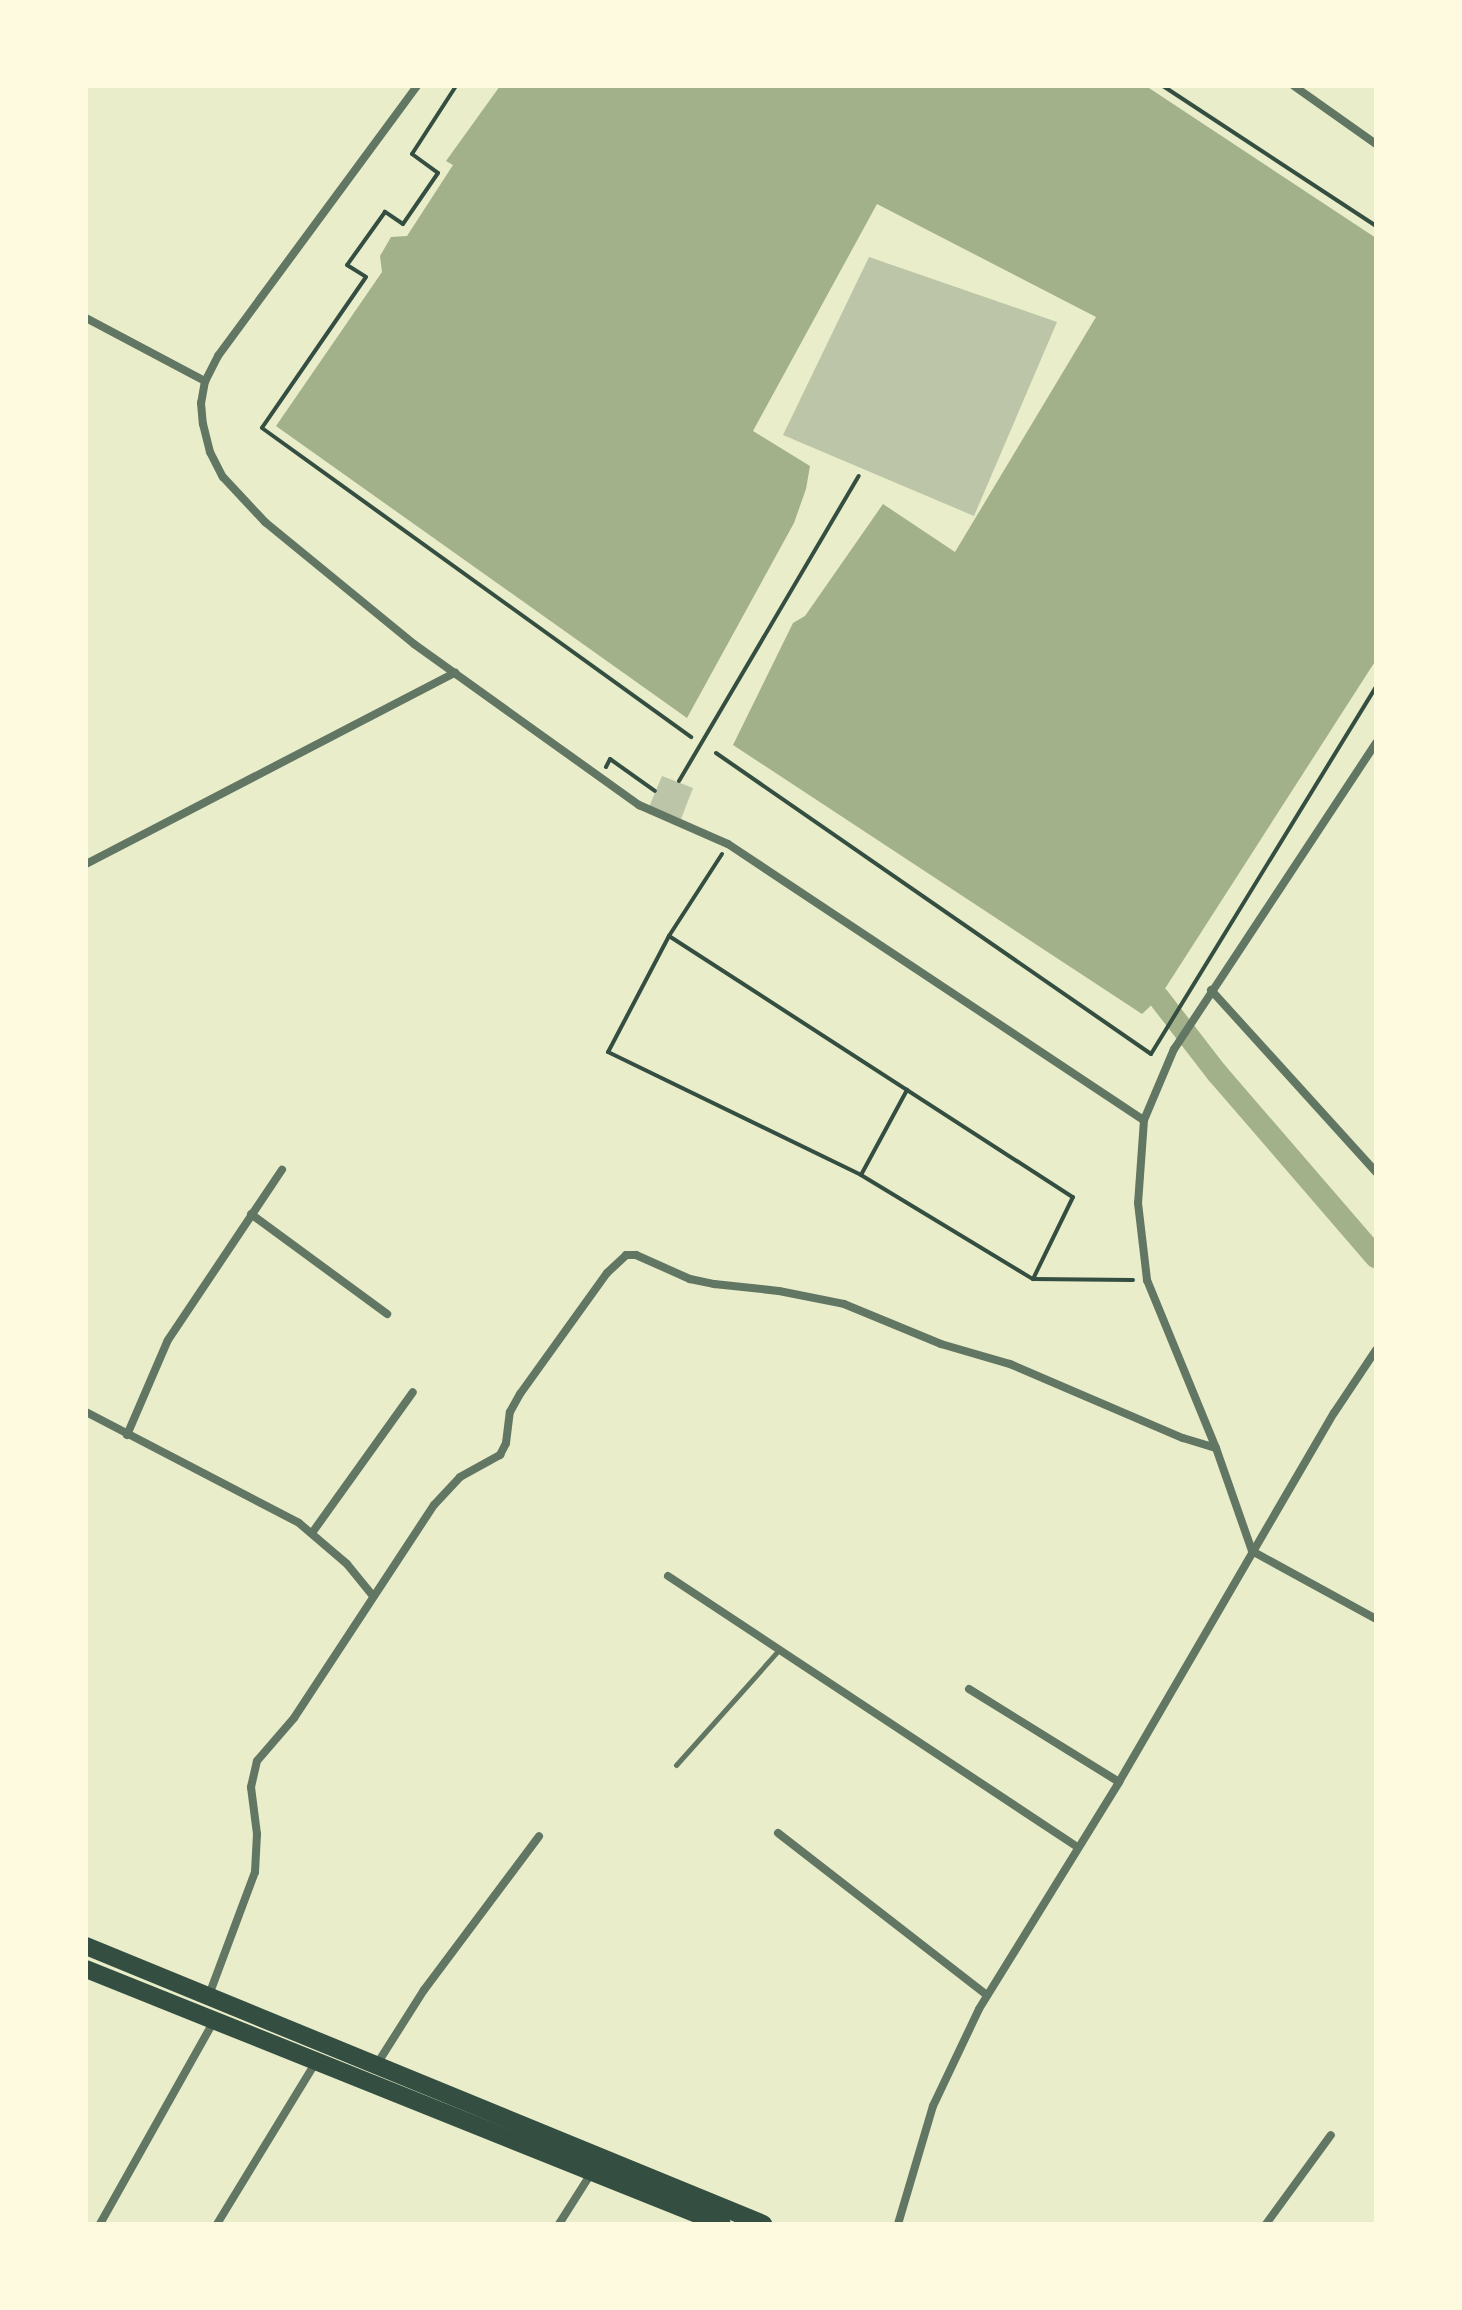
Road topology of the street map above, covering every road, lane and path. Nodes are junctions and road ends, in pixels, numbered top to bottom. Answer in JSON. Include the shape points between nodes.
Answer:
{"nodes":[{"id":1,"x":417,"y":86,"type":"edge"},
{"id":2,"x":448,"y":86,"type":"edge"},
{"id":3,"x":1163,"y":86,"type":"edge"},
{"id":4,"x":1294,"y":86,"type":"edge"},
{"id":5,"x":454,"y":88,"type":"edge"},
{"id":6,"x":1376,"y":144,"type":"edge"},
{"id":7,"x":1376,"y":226,"type":"edge"},
{"id":8,"x":86,"y":318,"type":"edge"},
{"id":9,"x":205,"y":381,"type":"junction"},
{"id":10,"x":859,"y":476,"type":"dead end"},
{"id":11,"x":455,"y":673,"type":"junction"},
{"id":12,"x":1376,"y":687,"type":"edge"},
{"id":13,"x":691,"y":737,"type":"dead end"},
{"id":14,"x":1376,"y":743,"type":"edge"},
{"id":15,"x":716,"y":753,"type":"dead end"},
{"id":16,"x":602,"y":777,"type":"junction"},
{"id":17,"x":679,"y":781,"type":"dead end"},
{"id":18,"x":655,"y":791,"type":"dead end"},
{"id":19,"x":728,"y":844,"type":"junction"},
{"id":20,"x":86,"y":864,"type":"edge"},
{"id":21,"x":669,"y":936,"type":"junction"},
{"id":22,"x":1211,"y":990,"type":"junction"},
{"id":23,"x":907,"y":1090,"type":"junction"},
{"id":24,"x":1144,"y":1120,"type":"junction"},
{"id":25,"x":282,"y":1170,"type":"dead end"},
{"id":26,"x":1376,"y":1172,"type":"edge"},
{"id":27,"x":861,"y":1175,"type":"junction"},
{"id":28,"x":251,"y":1214,"type":"junction"},
{"id":29,"x":1033,"y":1279,"type":"junction"},
{"id":30,"x":1147,"y":1280,"type":"junction"},
{"id":31,"x":387,"y":1314,"type":"dead end"},
{"id":32,"x":1376,"y":1350,"type":"edge"},
{"id":33,"x":413,"y":1392,"type":"dead end"},
{"id":34,"x":86,"y":1412,"type":"edge"},
{"id":35,"x":127,"y":1435,"type":"junction"},
{"id":36,"x":1216,"y":1448,"type":"junction"},
{"id":37,"x":312,"y":1533,"type":"junction"},
{"id":38,"x":1252,"y":1551,"type":"junction"},
{"id":39,"x":668,"y":1576,"type":"dead end"},
{"id":40,"x":373,"y":1596,"type":"junction"},
{"id":41,"x":1376,"y":1619,"type":"edge"},
{"id":42,"x":779,"y":1649,"type":"junction"},
{"id":43,"x":969,"y":1689,"type":"dead end"},
{"id":44,"x":676,"y":1765,"type":"dead end"},
{"id":45,"x":1119,"y":1782,"type":"junction"},
{"id":46,"x":778,"y":1833,"type":"dead end"},
{"id":47,"x":539,"y":1836,"type":"dead end"},
{"id":48,"x":1077,"y":1847,"type":"junction"},
{"id":49,"x":86,"y":1946,"type":"edge"},
{"id":50,"x":86,"y":1969,"type":"edge"},
{"id":51,"x":209,"y":1995,"type":"junction"},
{"id":52,"x":987,"y":1995,"type":"junction"},
{"id":53,"x":215,"y":2020,"type":"junction"},
{"id":54,"x":317,"y":2061,"type":"junction"},
{"id":55,"x":377,"y":2064,"type":"junction"},
{"id":56,"x":1331,"y":2135,"type":"dead end"},
{"id":57,"x":592,"y":2171,"type":"junction"},
{"id":58,"x":100,"y":2224,"type":"edge"},
{"id":59,"x":217,"y":2224,"type":"edge"},
{"id":60,"x":559,"y":2224,"type":"edge"},
{"id":61,"x":722,"y":2224,"type":"edge"},
{"id":62,"x":763,"y":2224,"type":"edge"},
{"id":63,"x":898,"y":2224,"type":"edge"},
{"id":64,"x":1266,"y":2224,"type":"edge"}],
"edges":[{"from":1,"to":9,"type":"street","via":[[218,356]]},
{"from":2,"to":5,"type":"path"},
{"from":3,"to":7,"type":"path"},
{"from":4,"to":6,"type":"street"},
{"from":5,"to":13,"type":"path","via":[[412,154],[438,173],[403,224],[385,212],[347,265],[366,277],[262,428]]},
{"from":8,"to":9,"type":"street"},
{"from":9,"to":11,"type":"street","via":[[201,403],[210,452],[240,498],[308,559]]},
{"from":10,"to":17,"type":"path"},
{"from":11,"to":16,"type":"street"},
{"from":11,"to":20,"type":"street"},
{"from":12,"to":15,"type":"path","via":[[1151,1054]]},
{"from":14,"to":22,"type":"street"},
{"from":16,"to":18,"type":"path","via":[[610,759]]},
{"from":16,"to":19,"type":"street","via":[[653,813]]},
{"from":19,"to":21,"type":"path"},
{"from":19,"to":24,"type":"street"},
{"from":21,"to":23,"type":"path"},
{"from":21,"to":27,"type":"path","via":[[608,1052]]},
{"from":22,"to":24,"type":"street","via":[[1174,1049]]},
{"from":22,"to":26,"type":"street"},
{"from":23,"to":27,"type":"path"},
{"from":23,"to":29,"type":"path","via":[[1073,1197]]},
{"from":24,"to":30,"type":"street","via":[[1138,1203]]},
{"from":25,"to":28,"type":"street"},
{"from":27,"to":29,"type":"path"},
{"from":28,"to":31,"type":"street"},
{"from":28,"to":35,"type":"street","via":[[168,1340]]},
{"from":29,"to":30,"type":"path"},
{"from":30,"to":36,"type":"street"},
{"from":32,"to":38,"type":"street"},
{"from":33,"to":37,"type":"street"},
{"from":34,"to":35,"type":"street"},
{"from":35,"to":37,"type":"street","via":[[265,1503]]},
{"from":36,"to":38,"type":"street"},
{"from":36,"to":40,"type":"street","via":[[844,1304],[690,1279],[626,1255],[607,1273],[520,1394],[500,1455],[449,1487]]},
{"from":37,"to":40,"type":"street"},
{"from":38,"to":41,"type":"street"},
{"from":38,"to":45,"type":"street"},
{"from":39,"to":42,"type":"street"},
{"from":40,"to":51,"type":"street","via":[[294,1718],[257,1761],[251,1787],[255,1872]]},
{"from":42,"to":44,"type":"lane"},
{"from":42,"to":48,"type":"street"},
{"from":43,"to":45,"type":"street"},
{"from":45,"to":48,"type":"street"},
{"from":46,"to":52,"type":"street"},
{"from":47,"to":55,"type":"street","via":[[424,1990]]},
{"from":48,"to":52,"type":"street"},
{"from":49,"to":51,"type":"main road"},
{"from":50,"to":53,"type":"main road"},
{"from":51,"to":55,"type":"main road"},
{"from":52,"to":63,"type":"street","via":[[933,2106]]},
{"from":53,"to":54,"type":"main road"},
{"from":53,"to":58,"type":"street"},
{"from":54,"to":57,"type":"main road"},
{"from":54,"to":59,"type":"street"},
{"from":55,"to":62,"type":"main road"},
{"from":56,"to":64,"type":"street"},
{"from":57,"to":60,"type":"street"},
{"from":57,"to":61,"type":"main road"}]}
